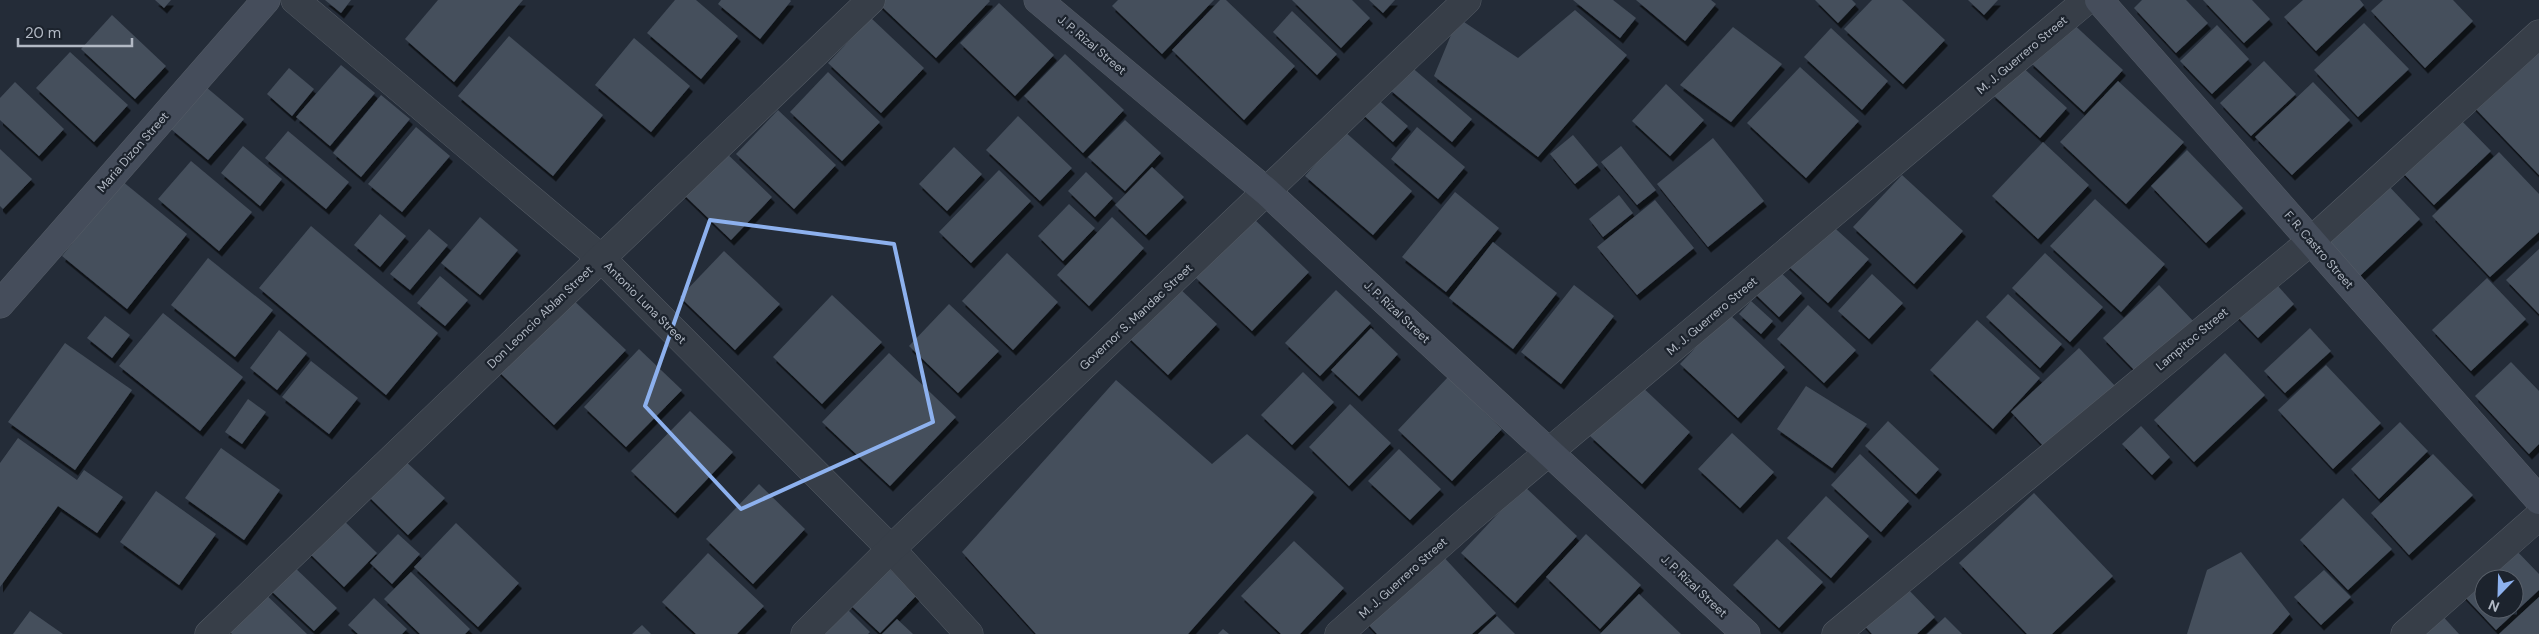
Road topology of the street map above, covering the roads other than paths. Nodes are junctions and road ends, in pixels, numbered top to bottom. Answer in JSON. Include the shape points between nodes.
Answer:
{"nodes":[{"id":1,"x":266,"y":0,"type":"edge"},
{"id":2,"x":295,"y":0,"type":"edge"},
{"id":3,"x":871,"y":0,"type":"edge"},
{"id":4,"x":1038,"y":0,"type":"edge"},
{"id":5,"x":1467,"y":0,"type":"edge"},
{"id":6,"x":2087,"y":0,"type":"edge"},
{"id":7,"x":2099,"y":0,"type":"edge"},
{"id":8,"x":2539,"y":34,"type":"edge"},
{"id":9,"x":1267,"y":192,"type":"junction"},
{"id":10,"x":2311,"y":241,"type":"junction"},
{"id":11,"x":602,"y":259,"type":"junction"},
{"id":12,"x":0,"y":304,"type":"edge"},
{"id":13,"x":1550,"y":452,"type":"junction"},
{"id":14,"x":2539,"y":500,"type":"edge"},
{"id":15,"x":2539,"y":516,"type":"edge"},
{"id":16,"x":891,"y":549,"type":"junction"},
{"id":17,"x":209,"y":634,"type":"edge"},
{"id":18,"x":805,"y":634,"type":"edge"},
{"id":19,"x":969,"y":634,"type":"edge"},
{"id":20,"x":1339,"y":634,"type":"edge"},
{"id":21,"x":1746,"y":634,"type":"edge"},
{"id":22,"x":1836,"y":634,"type":"edge"},
{"id":23,"x":2405,"y":634,"type":"edge"}],
"edges":[{"from":1,"to":12,"type":"main road","name":"Maria Dizon Street"},
{"from":2,"to":11,"type":"street","name":"Antonio Luna Street"},
{"from":3,"to":11,"type":"street","name":"Don Leoncio Ablan Street"},
{"from":4,"to":9,"type":"main road","name":"J. P. Rizal Street"},
{"from":5,"to":9,"type":"street","name":"Governor S. Mandac Street"},
{"from":6,"to":13,"type":"street","name":"M. J. Guerrero Street"},
{"from":7,"to":10,"type":"main road","name":"F. R. Castro Street"},
{"from":8,"to":10,"type":"street","name":"Lampitoc Street"},
{"from":9,"to":13,"type":"main road","name":"J. P. Rizal Street"},
{"from":9,"to":16,"type":"street","name":"Governor S. Mandac Street"},
{"from":10,"to":14,"type":"main road","name":"F. R. Castro Street"},
{"from":10,"to":22,"type":"street","name":"Lampitoc Street"},
{"from":11,"to":16,"type":"street","name":"Antonio Luna Street"},
{"from":11,"to":17,"type":"street","name":"Don Leoncio Ablan Street"},
{"from":13,"to":20,"type":"street","name":"M. J. Guerrero Street"},
{"from":13,"to":21,"type":"main road","name":"J. P. Rizal Street"},
{"from":15,"to":23,"type":"street"},
{"from":16,"to":18,"type":"street","name":"Governor S. Mandac Street"},
{"from":16,"to":19,"type":"street","name":"Antonio Luna Street"}]}
